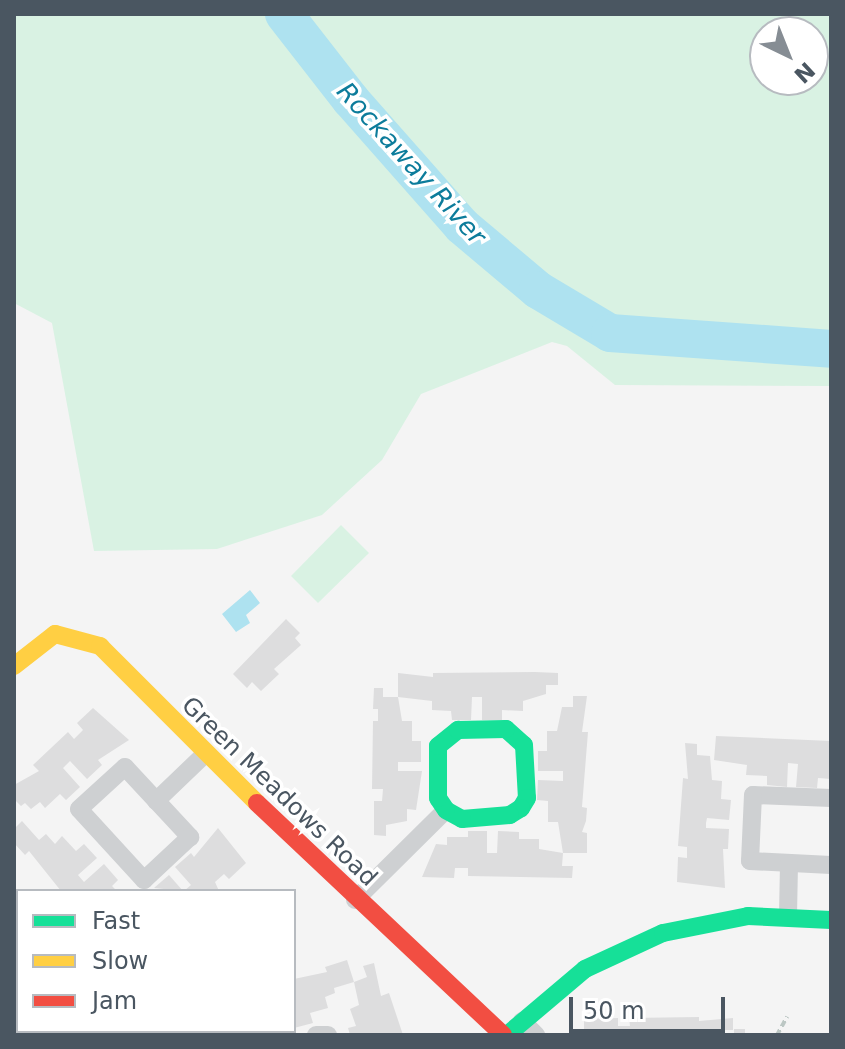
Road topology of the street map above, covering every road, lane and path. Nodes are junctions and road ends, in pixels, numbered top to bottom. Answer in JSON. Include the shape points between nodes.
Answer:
{"nodes":[{"id":1,"x":14,"y":666,"type":"edge"},
{"id":2,"x":205,"y":754,"type":"junction"},
{"id":3,"x":831,"y":798,"type":"edge"},
{"id":4,"x":156,"y":801,"type":"junction"},
{"id":5,"x":446,"y":810,"type":"junction"},
{"id":6,"x":789,"y":863,"type":"junction"},
{"id":7,"x":831,"y":865,"type":"edge"},
{"id":8,"x":355,"y":900,"type":"junction"},
{"id":9,"x":788,"y":916,"type":"junction"},
{"id":10,"x":831,"y":920,"type":"edge"},
{"id":11,"x":787,"y":1017,"type":"dead end"},
{"id":12,"x":522,"y":1021,"type":"junction"},
{"id":13,"x":316,"y":1035,"type":"edge"},
{"id":14,"x":328,"y":1035,"type":"edge"},
{"id":15,"x":505,"y":1035,"type":"edge"},
{"id":16,"x":536,"y":1035,"type":"edge"},
{"id":17,"x":777,"y":1035,"type":"edge"}],
"edges":[{"from":1,"to":2,"type":"street","name":"Green Meadows Road","via":[[55,634],[100,646]]},
{"from":2,"to":4,"type":"street"},
{"from":2,"to":8,"type":"street","name":"Green Meadows Road"},
{"from":3,"to":6,"type":"street","via":[[753,795],[750,861]]},
{"from":4,"to":4,"type":"street","via":[[190,837],[144,880],[79,809],[125,767]]},
{"from":5,"to":5,"type":"street","via":[[438,798],[438,746],[447,736],[458,730],[506,729],[516,735],[524,745],[527,798],[521,808],[510,815],[462,819]]},
{"from":5,"to":8,"type":"street"},
{"from":6,"to":7,"type":"street"},
{"from":6,"to":9,"type":"street"},
{"from":8,"to":15,"type":"street","name":"Green Meadows Road"},
{"from":9,"to":10,"type":"street"},
{"from":9,"to":12,"type":"street","via":[[719,920],[663,933],[585,969]]},
{"from":11,"to":17,"type":"path"},
{"from":12,"to":15,"type":"street"},
{"from":12,"to":16,"type":"street"},
{"from":13,"to":14,"type":"street"}]}
